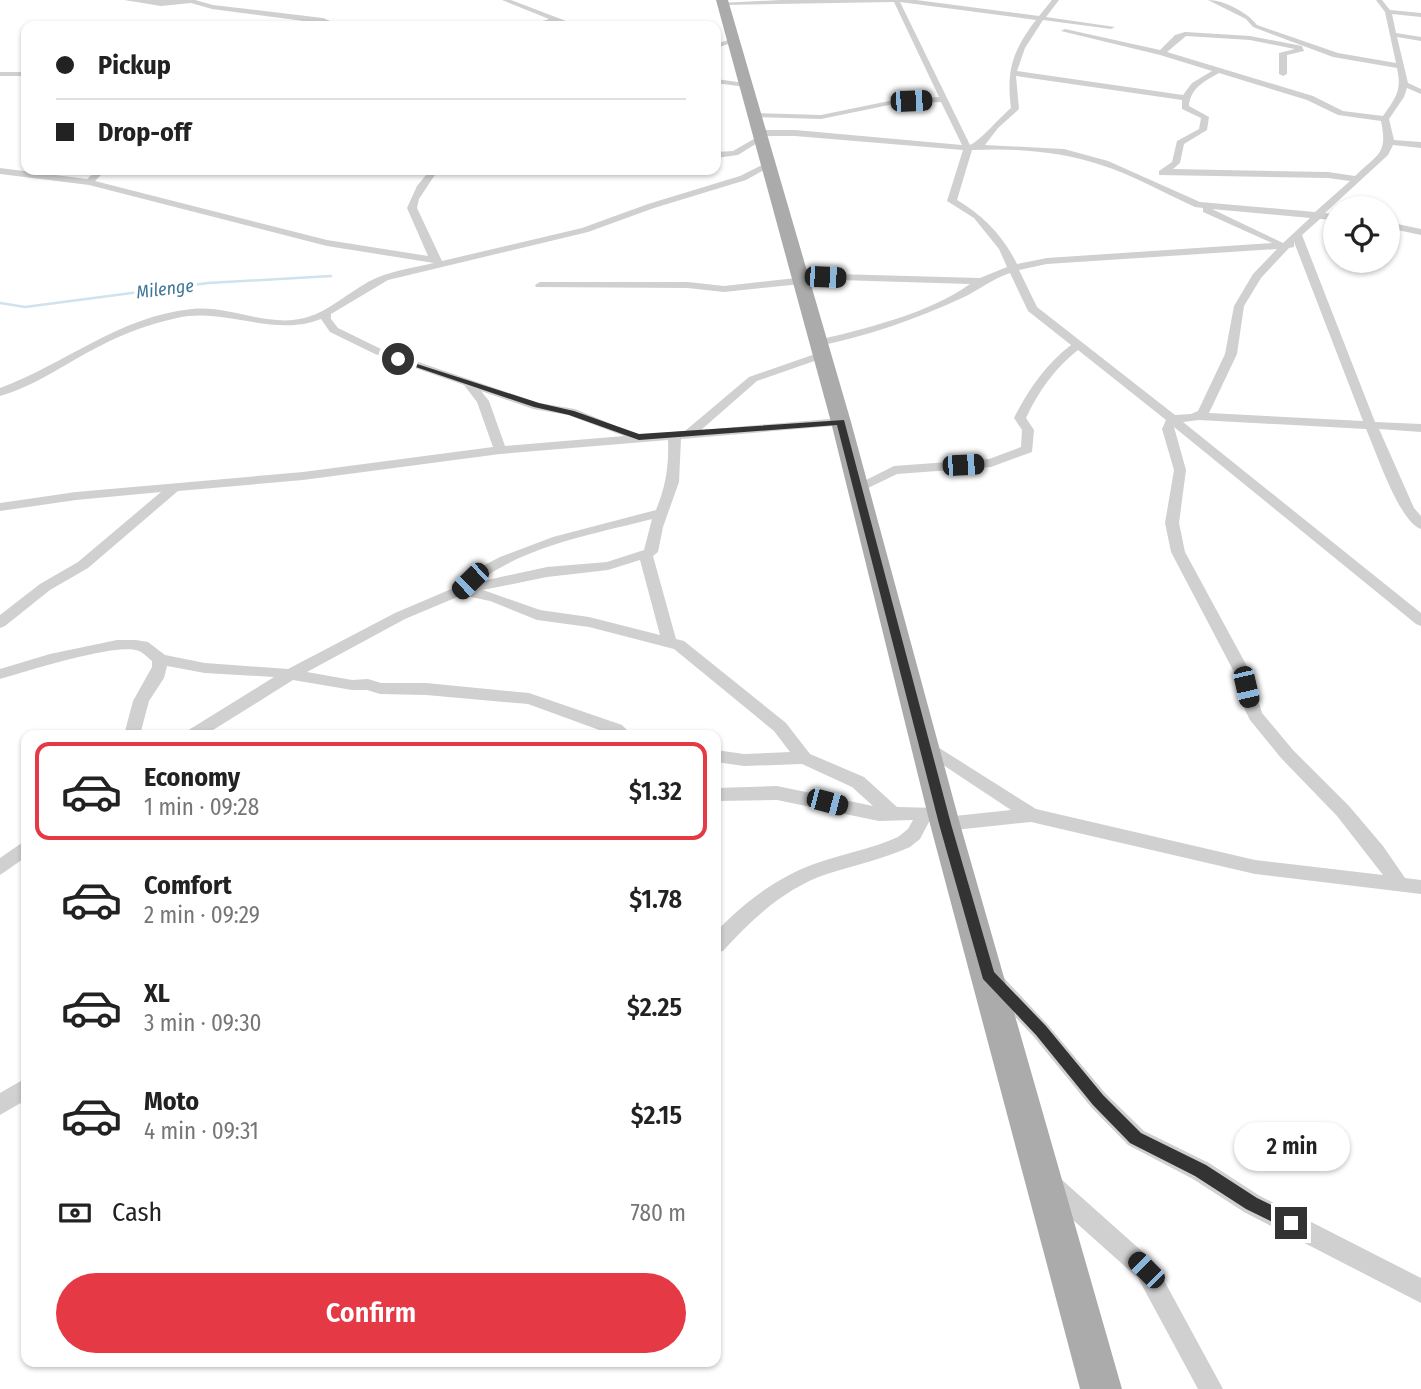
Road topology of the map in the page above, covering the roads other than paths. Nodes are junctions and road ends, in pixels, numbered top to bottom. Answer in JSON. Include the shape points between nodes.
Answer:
{"nodes":[{"id":1,"x":127,"y":0,"type":"edge"},
{"id":2,"x":505,"y":0,"type":"edge"},
{"id":3,"x":896,"y":0,"type":"edge"},
{"id":4,"x":1056,"y":0,"type":"edge"},
{"id":5,"x":1211,"y":0,"type":"edge"},
{"id":6,"x":1380,"y":0,"type":"edge"},
{"id":7,"x":723,"y":1,"type":"edge"},
{"id":8,"x":1388,"y":12,"type":"junction"},
{"id":9,"x":1421,"y":15,"type":"edge"},
{"id":10,"x":556,"y":19,"type":"junction"},
{"id":11,"x":326,"y":21,"type":"edge"},
{"id":12,"x":549,"y":21,"type":"edge"},
{"id":13,"x":561,"y":21,"type":"edge"},
{"id":14,"x":1039,"y":22,"type":"junction"},
{"id":15,"x":1111,"y":27,"type":"dead end"},
{"id":16,"x":1392,"y":34,"type":"junction"},
{"id":17,"x":1421,"y":39,"type":"edge"},
{"id":18,"x":725,"y":44,"type":"edge"},
{"id":19,"x":1312,"y":51,"type":"junction"},
{"id":20,"x":1162,"y":53,"type":"junction"},
{"id":21,"x":1336,"y":55,"type":"junction"},
{"id":22,"x":1399,"y":66,"type":"junction"},
{"id":23,"x":1219,"y":70,"type":"junction"},
{"id":24,"x":1014,"y":73,"type":"junction"},
{"id":25,"x":0,"y":74,"type":"edge"},
{"id":26,"x":21,"y":74,"type":"edge"},
{"id":27,"x":1283,"y":74,"type":"dead end"},
{"id":28,"x":721,"y":82,"type":"edge"},
{"id":29,"x":1403,"y":83,"type":"junction"},
{"id":30,"x":1421,"y":83,"type":"edge"},
{"id":31,"x":745,"y":85,"type":"junction"},
{"id":32,"x":1421,"y":92,"type":"edge"},
{"id":33,"x":1185,"y":97,"type":"junction"},
{"id":34,"x":946,"y":99,"type":"junction"},
{"id":35,"x":1385,"y":119,"type":"junction"},
{"id":36,"x":757,"y":129,"type":"junction"},
{"id":37,"x":1390,"y":142,"type":"junction"},
{"id":38,"x":1421,"y":145,"type":"edge"},
{"id":39,"x":968,"y":149,"type":"junction"},
{"id":40,"x":721,"y":154,"type":"edge"},
{"id":41,"x":767,"y":166,"type":"junction"},
{"id":42,"x":0,"y":171,"type":"edge"},
{"id":43,"x":1164,"y":172,"type":"junction"},
{"id":44,"x":21,"y":174,"type":"edge"},
{"id":45,"x":32,"y":175,"type":"edge"},
{"id":46,"x":97,"y":175,"type":"edge"},
{"id":47,"x":430,"y":175,"type":"edge"},
{"id":48,"x":1139,"y":179,"type":"junction"},
{"id":49,"x":1359,"y":179,"type":"junction"},
{"id":50,"x":89,"y":182,"type":"junction"},
{"id":51,"x":1198,"y":205,"type":"junction"},
{"id":52,"x":1319,"y":216,"type":"junction"},
{"id":53,"x":1323,"y":216,"type":"edge"},
{"id":54,"x":1400,"y":223,"type":"edge"},
{"id":55,"x":1421,"y":224,"type":"edge"},
{"id":56,"x":1400,"y":226,"type":"edge"},
{"id":57,"x":1421,"y":232,"type":"edge"},
{"id":58,"x":1290,"y":242,"type":"junction"},
{"id":59,"x":435,"y":260,"type":"junction"},
{"id":60,"x":448,"y":261,"type":"junction"},
{"id":61,"x":1013,"y":267,"type":"junction"},
{"id":62,"x":800,"y":279,"type":"junction"},
{"id":63,"x":981,"y":281,"type":"junction"},
{"id":64,"x":540,"y":285,"type":"dead end"},
{"id":65,"x":326,"y":313,"type":"junction"},
{"id":66,"x":1078,"y":345,"type":"junction"},
{"id":67,"x":820,"y":349,"type":"junction"},
{"id":68,"x":465,"y":380,"type":"junction"},
{"id":69,"x":0,"y":392,"type":"edge"},
{"id":70,"x":1200,"y":416,"type":"junction"},
{"id":71,"x":1174,"y":419,"type":"junction"},
{"id":72,"x":841,"y":422,"type":"junction"},
{"id":73,"x":1371,"y":426,"type":"junction"},
{"id":74,"x":1421,"y":428,"type":"edge"},
{"id":75,"x":681,"y":434,"type":"junction"},
{"id":76,"x":639,"y":437,"type":"junction"},
{"id":77,"x":500,"y":450,"type":"junction"},
{"id":78,"x":174,"y":487,"type":"junction"},
{"id":79,"x":857,"y":488,"type":"junction"},
{"id":80,"x":0,"y":508,"type":"edge"},
{"id":81,"x":663,"y":512,"type":"junction"},
{"id":82,"x":1421,"y":525,"type":"edge"},
{"id":83,"x":645,"y":554,"type":"junction"},
{"id":84,"x":459,"y":591,"type":"junction"},
{"id":85,"x":1421,"y":621,"type":"edge"},
{"id":86,"x":0,"y":623,"type":"edge"},
{"id":87,"x":669,"y":642,"type":"junction"},
{"id":88,"x":160,"y":659,"type":"junction"},
{"id":89,"x":0,"y":674,"type":"edge"},
{"id":90,"x":291,"y":674,"type":"junction"},
{"id":91,"x":134,"y":730,"type":"edge"},
{"id":92,"x":201,"y":730,"type":"edge"},
{"id":93,"x":617,"y":730,"type":"edge"},
{"id":94,"x":925,"y":745,"type":"junction"},
{"id":95,"x":721,"y":757,"type":"edge"},
{"id":96,"x":804,"y":758,"type":"junction"},
{"id":97,"x":721,"y":795,"type":"edge"},
{"id":98,"x":893,"y":814,"type":"junction"},
{"id":99,"x":1031,"y":815,"type":"junction"},
{"id":100,"x":937,"y":816,"type":"junction"},
{"id":101,"x":21,"y":851,"type":"edge"},
{"id":102,"x":0,"y":868,"type":"edge"},
{"id":103,"x":1400,"y":885,"type":"junction"},
{"id":104,"x":1421,"y":887,"type":"edge"},
{"id":105,"x":721,"y":939,"type":"edge"},
{"id":106,"x":988,"y":975,"type":"junction"},
{"id":107,"x":21,"y":1091,"type":"edge"},
{"id":108,"x":0,"y":1105,"type":"edge"},
{"id":109,"x":1045,"y":1180,"type":"junction"},
{"id":110,"x":1421,"y":1291,"type":"edge"},
{"id":111,"x":1101,"y":1389,"type":"edge"},
{"id":112,"x":1211,"y":1389,"type":"edge"}],
"edges":[{"from":1,"to":11,"type":"street","via":[[191,1]]},
{"from":2,"to":10,"type":"street"},
{"from":3,"to":7,"type":"street"},
{"from":3,"to":14,"type":"street"},
{"from":3,"to":34,"type":"street"},
{"from":4,"to":14,"type":"street"},
{"from":5,"to":21,"type":"street","via":[[1255,26]]},
{"from":6,"to":8,"type":"street"},
{"from":7,"to":18,"type":"main road"},
{"from":8,"to":9,"type":"street"},
{"from":8,"to":16,"type":"street"},
{"from":10,"to":12,"type":"street"},
{"from":10,"to":13,"type":"street"},
{"from":14,"to":15,"type":"street"},
{"from":14,"to":20,"type":"street"},
{"from":14,"to":24,"type":"street","via":[[1018,54]]},
{"from":16,"to":17,"type":"street"},
{"from":16,"to":22,"type":"street"},
{"from":18,"to":31,"type":"main road"},
{"from":19,"to":20,"type":"street","via":[[1250,38],[1185,34]]},
{"from":19,"to":21,"type":"street"},
{"from":19,"to":27,"type":"street","via":[[1283,53]]},
{"from":20,"to":23,"type":"street"},
{"from":21,"to":22,"type":"street"},
{"from":22,"to":29,"type":"street"},
{"from":23,"to":33,"type":"street","via":[[1190,88]]},
{"from":23,"to":35,"type":"street","via":[[1310,98],[1341,113]]},
{"from":24,"to":33,"type":"street"},
{"from":24,"to":39,"type":"street","via":[[1015,109],[981,144]]},
{"from":25,"to":26,"type":"street"},
{"from":28,"to":31,"type":"street"},
{"from":29,"to":30,"type":"street"},
{"from":29,"to":32,"type":"street"},
{"from":29,"to":35,"type":"street","via":[[1400,97]]},
{"from":31,"to":36,"type":"main road"},
{"from":33,"to":43,"type":"street","via":[[1185,107],[1205,117],[1203,130],[1180,143],[1176,163]]},
{"from":34,"to":36,"type":"street","via":[[887,103]]},
{"from":34,"to":39,"type":"street"},
{"from":35,"to":37,"type":"street"},
{"from":36,"to":39,"type":"street"},
{"from":36,"to":40,"type":"street","via":[[735,153]]},
{"from":36,"to":41,"type":"main road"},
{"from":37,"to":38,"type":"street"},
{"from":37,"to":49,"type":"street"},
{"from":39,"to":48,"type":"street","via":[[1064,152],[1105,163]]},
{"from":39,"to":61,"type":"street","via":[[952,201],[977,216],[1004,247]]},
{"from":41,"to":60,"type":"street","via":[[610,223]]},
{"from":41,"to":62,"type":"main road"},
{"from":42,"to":44,"type":"street"},
{"from":43,"to":48,"type":"street"},
{"from":43,"to":49,"type":"street"},
{"from":45,"to":50,"type":"street"},
{"from":46,"to":50,"type":"street"},
{"from":47,"to":59,"type":"street","via":[[411,204],[416,221],[430,239]]},
{"from":48,"to":51,"type":"street"},
{"from":49,"to":52,"type":"street"},
{"from":50,"to":59,"type":"street","via":[[327,243]]},
{"from":51,"to":52,"type":"street"},
{"from":51,"to":58,"type":"street"},
{"from":52,"to":53,"type":"street"},
{"from":52,"to":58,"type":"street"},
{"from":54,"to":55,"type":"street"},
{"from":56,"to":57,"type":"street"},
{"from":58,"to":61,"type":"street"},
{"from":58,"to":70,"type":"street","via":[[1247,290],[1239,306],[1231,354]]},
{"from":58,"to":73,"type":"street"},
{"from":59,"to":60,"type":"street"},
{"from":60,"to":65,"type":"street","via":[[375,281]]},
{"from":61,"to":63,"type":"street"},
{"from":61,"to":66,"type":"street","via":[[1032,309]]},
{"from":62,"to":63,"type":"street"},
{"from":62,"to":64,"type":"street","via":[[724,289]]},
{"from":62,"to":67,"type":"main road"},
{"from":63,"to":67,"type":"street","via":[[965,293],[909,317]]},
{"from":65,"to":68,"type":"street","via":[[330,327],[356,343]]},
{"from":65,"to":69,"type":"street","via":[[287,323],[237,314],[178,314],[106,338]]},
{"from":66,"to":71,"type":"street"},
{"from":66,"to":79,"type":"street","via":[[1032,393],[1020,418],[1028,430],[1028,449],[991,463],[894,470]]},
{"from":67,"to":72,"type":"main road"},
{"from":67,"to":75,"type":"street","via":[[753,379]]},
{"from":68,"to":76,"type":"street"},
{"from":68,"to":77,"type":"street","via":[[483,401]]},
{"from":70,"to":71,"type":"street"},
{"from":70,"to":73,"type":"street"},
{"from":71,"to":85,"type":"street"},
{"from":71,"to":103,"type":"street","via":[[1168,429],[1181,477],[1173,508],[1173,535],[1188,574],[1241,670],[1250,702],[1272,738],[1343,811]]},
{"from":72,"to":75,"type":"street"},
{"from":72,"to":79,"type":"main road"},
{"from":73,"to":74,"type":"street"},
{"from":73,"to":82,"type":"street","via":[[1408,509]]},
{"from":75,"to":76,"type":"street"},
{"from":75,"to":81,"type":"street"},
{"from":76,"to":77,"type":"street"},
{"from":77,"to":78,"type":"street","via":[[303,476]]},
{"from":78,"to":80,"type":"street"},
{"from":78,"to":86,"type":"street","via":[[83,565],[45,587]]},
{"from":79,"to":94,"type":"main road"},
{"from":81,"to":83,"type":"street","via":[[654,529],[651,552]]},
{"from":81,"to":84,"type":"street","via":[[539,547],[484,572]]},
{"from":83,"to":84,"type":"street","via":[[608,566],[547,572]]},
{"from":83,"to":87,"type":"street"},
{"from":84,"to":87,"type":"street","via":[[493,597],[537,615],[589,622]]},
{"from":84,"to":90,"type":"street","via":[[400,616]]},
{"from":87,"to":96,"type":"street","via":[[679,645],[780,727]]},
{"from":88,"to":89,"type":"street","via":[[144,646],[117,645]]},
{"from":88,"to":90,"type":"street","via":[[205,668]]},
{"from":88,"to":91,"type":"street","via":[[158,678],[141,701]]},
{"from":90,"to":92,"type":"street"},
{"from":90,"to":93,"type":"street","via":[[380,688],[529,699]]},
{"from":94,"to":99,"type":"street"},
{"from":94,"to":100,"type":"main road"},
{"from":95,"to":96,"type":"street"},
{"from":96,"to":98,"type":"street","via":[[858,782]]},
{"from":97,"to":98,"type":"street","via":[[777,793]]},
{"from":98,"to":100,"type":"street"},
{"from":99,"to":100,"type":"street"},
{"from":99,"to":103,"type":"street","via":[[1255,867]]},
{"from":100,"to":105,"type":"street","via":[[904,842],[822,869],[775,891]]},
{"from":100,"to":106,"type":"main road"},
{"from":101,"to":102,"type":"street"},
{"from":103,"to":104,"type":"street"},
{"from":106,"to":109,"type":"main road"},
{"from":106,"to":110,"type":"street","via":[[1136,1138]]},
{"from":107,"to":108,"type":"street"},
{"from":109,"to":111,"type":"main road"},
{"from":109,"to":112,"type":"street","via":[[1146,1270]]}]}
